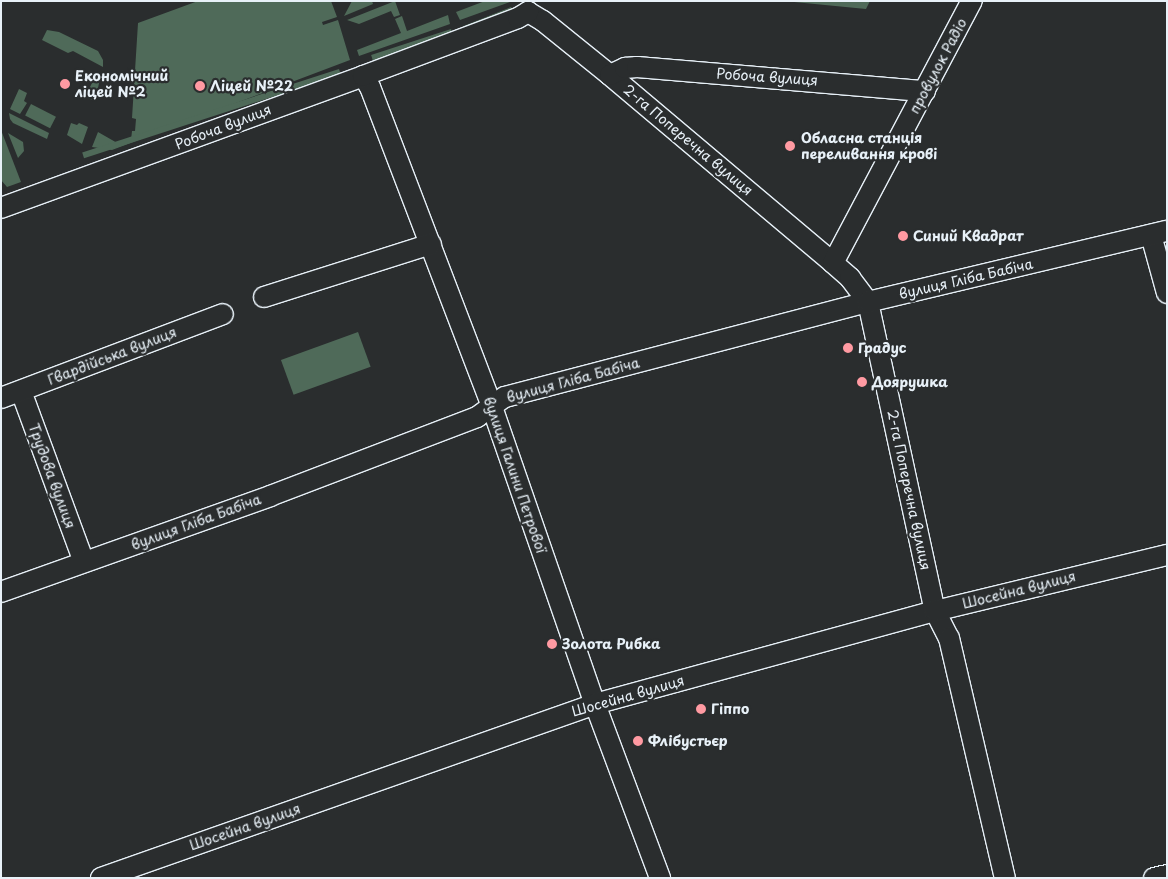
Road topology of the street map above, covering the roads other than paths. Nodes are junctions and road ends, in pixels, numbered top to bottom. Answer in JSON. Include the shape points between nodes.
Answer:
{"nodes":[{"id":1,"x":972,"y":1,"type":"edge"},
{"id":2,"x":528,"y":6,"type":"edge"},
{"id":3,"x":610,"y":75,"type":"junction"},
{"id":4,"x":363,"y":76,"type":"junction"},
{"id":5,"x":925,"y":91,"type":"junction"},
{"id":6,"x":1,"y":208,"type":"edge"},
{"id":7,"x":1159,"y":233,"type":"edge"},
{"id":8,"x":431,"y":244,"type":"junction"},
{"id":9,"x":833,"y":263,"type":"junction"},
{"id":10,"x":1167,"y":293,"type":"edge"},
{"id":11,"x":264,"y":297,"type":"dead end"},
{"id":12,"x":868,"y":302,"type":"junction"},
{"id":13,"x":223,"y":314,"type":"dead end"},
{"id":14,"x":21,"y":390,"type":"junction"},
{"id":15,"x":1,"y":398,"type":"edge"},
{"id":16,"x":492,"y":407,"type":"junction"},
{"id":17,"x":1167,"y":555,"type":"edge"},
{"id":18,"x":84,"y":562,"type":"junction"},
{"id":19,"x":1,"y":592,"type":"edge"},
{"id":20,"x":936,"y":610,"type":"junction"},
{"id":21,"x":595,"y":704,"type":"junction"},
{"id":22,"x":1167,"y":875,"type":"edge"},
{"id":23,"x":101,"y":878,"type":"edge"},
{"id":24,"x":660,"y":878,"type":"edge"},
{"id":25,"x":1005,"y":878,"type":"edge"},
{"id":26,"x":1154,"y":878,"type":"edge"}],
"edges":[{"from":1,"to":5,"type":"street","name":"провулок Радіо"},
{"from":2,"to":3,"type":"street","name":"2-га Поперечна вулиця"},
{"from":2,"to":4,"type":"street","name":"Робоча вулиця","via":[[518,18]]},
{"from":3,"to":5,"type":"street","name":"Робоча вулиця","via":[[637,67]]},
{"from":3,"to":9,"type":"street","name":"2-га Поперечна вулиця"},
{"from":4,"to":6,"type":"street","name":"Робоча вулиця"},
{"from":4,"to":8,"type":"street","name":"вулиця Галини Петрової"},
{"from":5,"to":9,"type":"street","name":"провулок Радіо"},
{"from":7,"to":10,"type":"street"},
{"from":7,"to":12,"type":"street","name":"вулиця Гліба Бабіча"},
{"from":8,"to":11,"type":"street"},
{"from":8,"to":16,"type":"street","name":"вулиця Галини Петрової"},
{"from":9,"to":12,"type":"street","name":"2-га Поперечна вулиця","via":[[850,278]]},
{"from":12,"to":16,"type":"street","name":"вулиця Гліба Бабіча","via":[[505,397]]},
{"from":12,"to":20,"type":"street","name":"2-га Поперечна вулиця"},
{"from":13,"to":14,"type":"street","name":"Гвардійська вулиця"},
{"from":14,"to":15,"type":"street","name":"Гвардійська вулиця"},
{"from":14,"to":18,"type":"street","name":"Трудова вулиця"},
{"from":16,"to":18,"type":"street","name":"вулиця Гліба Бабіча","via":[[477,417],[270,496]]},
{"from":16,"to":21,"type":"street","name":"вулиця Галини Петрової"},
{"from":17,"to":20,"type":"street","name":"Шосейна вулиця"},
{"from":18,"to":19,"type":"street","name":"вулиця Гліба Бабіча"},
{"from":20,"to":21,"type":"street","name":"Шосейна вулиця"},
{"from":20,"to":25,"type":"street","name":"2-га Поперечна вулиця","via":[[949,638]]},
{"from":21,"to":23,"type":"street","name":"Шосейна вулиця"},
{"from":21,"to":24,"type":"street","name":"вулиця Галини Петрової"},
{"from":22,"to":26,"type":"street"}]}
